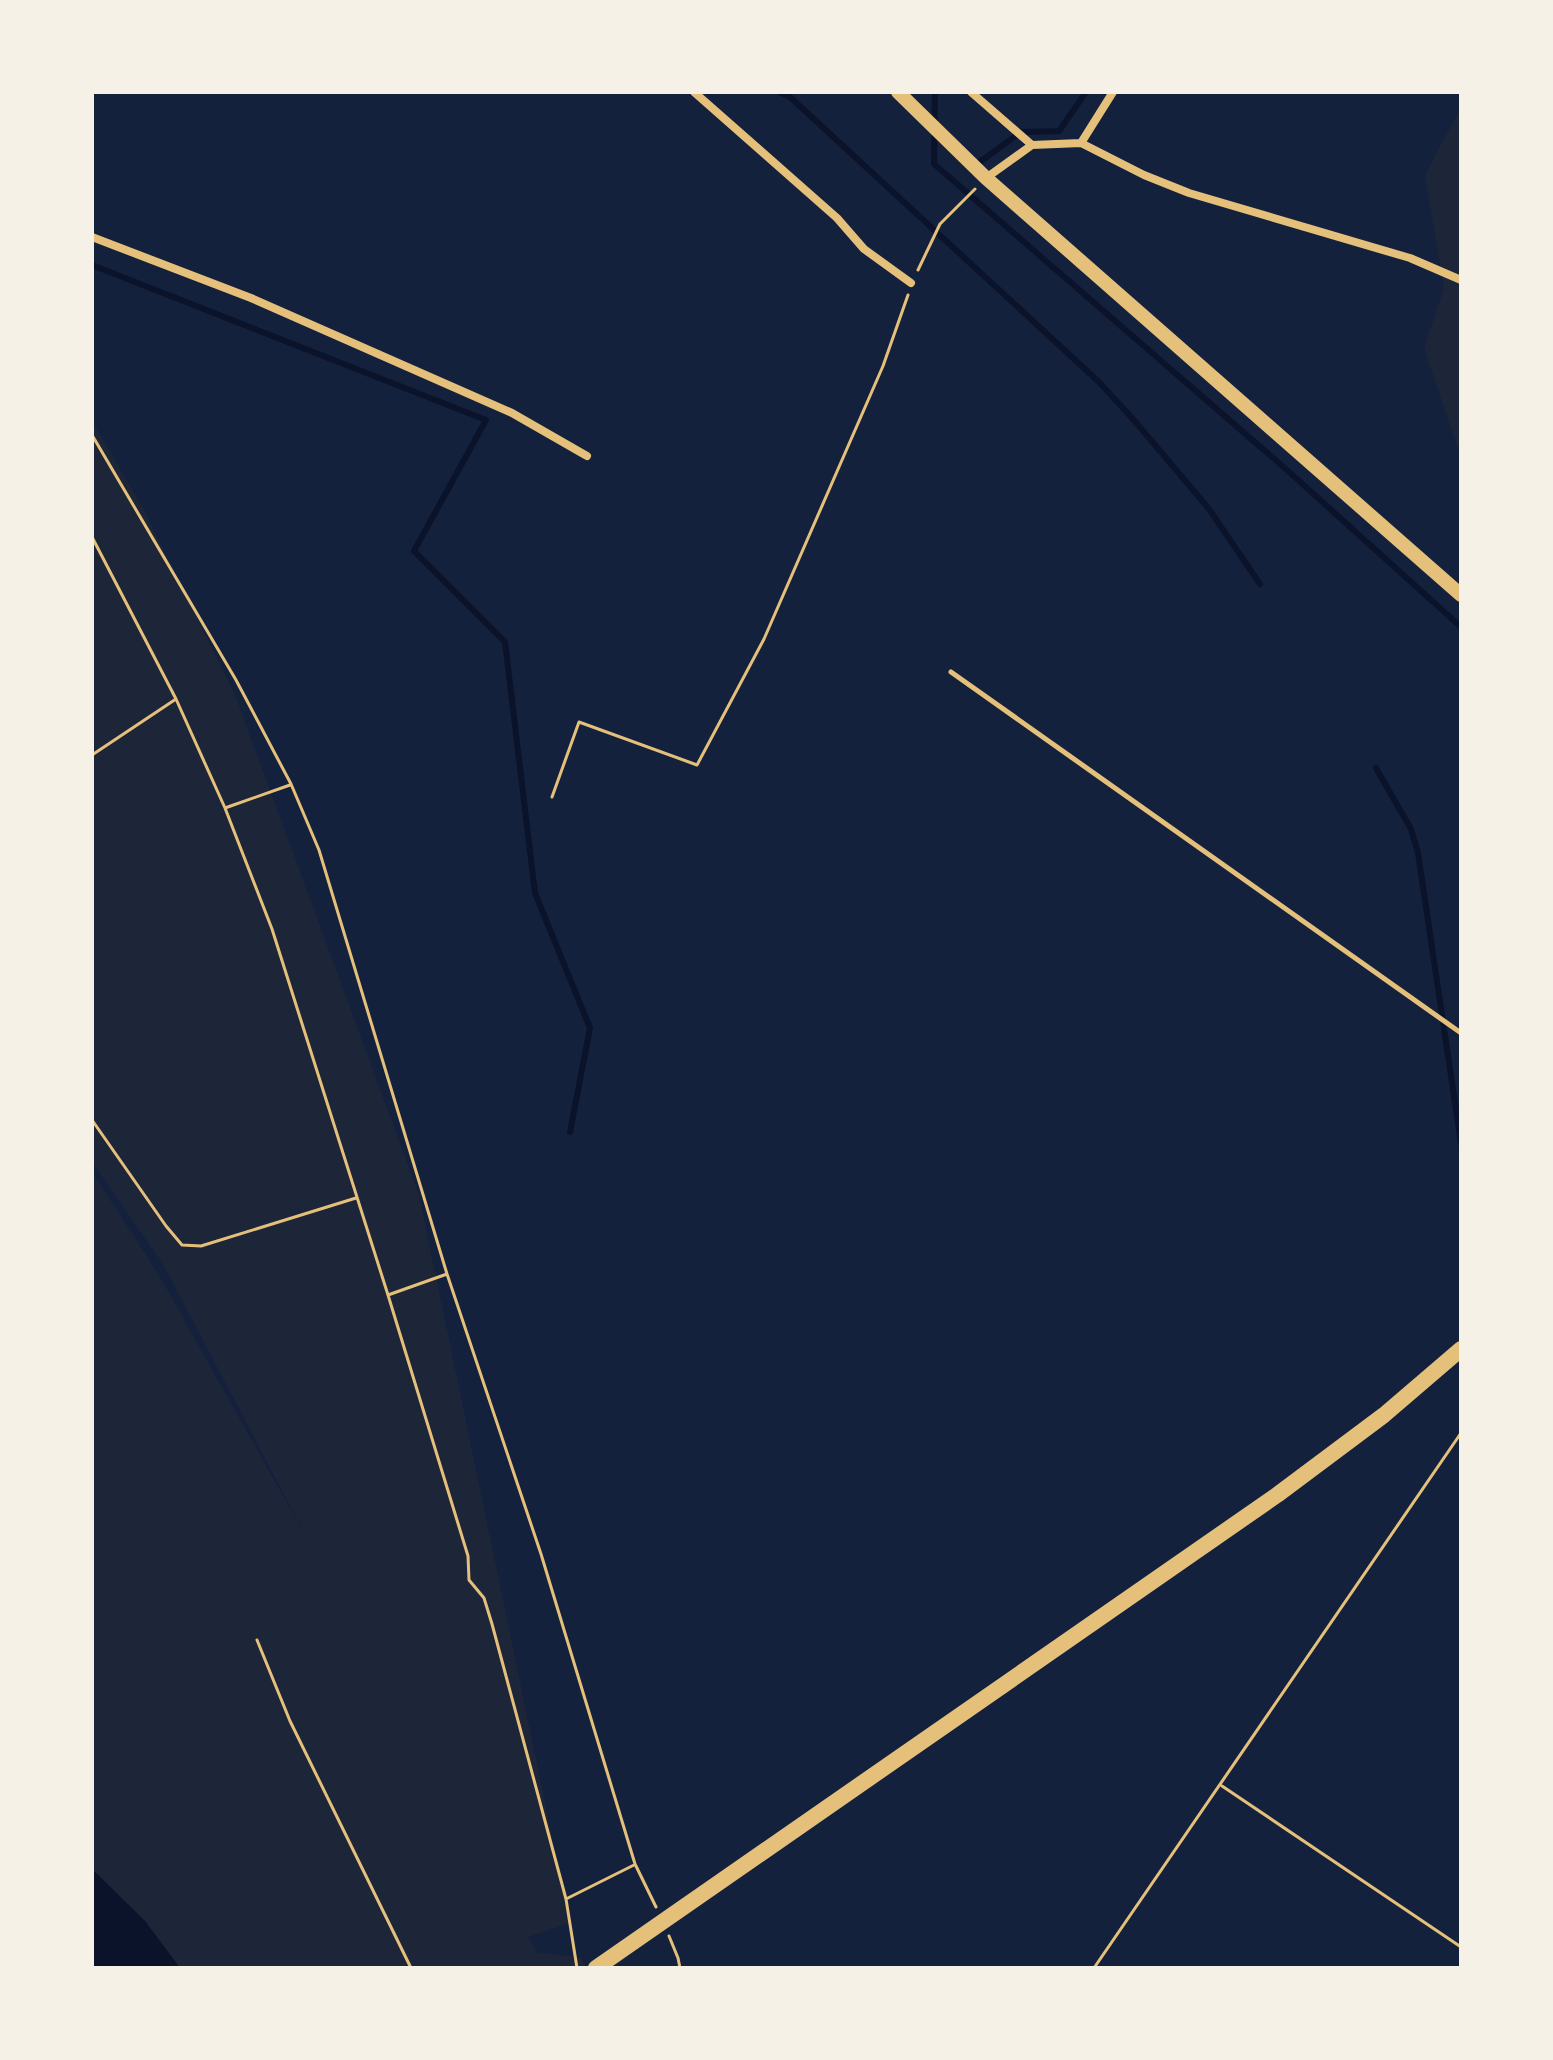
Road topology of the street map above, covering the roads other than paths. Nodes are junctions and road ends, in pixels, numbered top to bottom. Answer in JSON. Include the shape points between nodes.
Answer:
{"nodes":[{"id":1,"x":694,"y":92,"type":"edge"},
{"id":2,"x":898,"y":92,"type":"edge"},
{"id":3,"x":971,"y":92,"type":"edge"},
{"id":4,"x":1113,"y":92,"type":"edge"},
{"id":5,"x":1081,"y":143,"type":"junction"},
{"id":6,"x":1032,"y":145,"type":"junction"},
{"id":7,"x":986,"y":178,"type":"junction"},
{"id":8,"x":92,"y":237,"type":"edge"},
{"id":9,"x":1461,"y":280,"type":"edge"},
{"id":10,"x":911,"y":283,"type":"road end"},
{"id":11,"x":587,"y":456,"type":"dead end"},
{"id":12,"x":1461,"y":595,"type":"edge"},
{"id":13,"x":951,"y":672,"type":"dead end"},
{"id":14,"x":1461,"y":1033,"type":"edge"},
{"id":15,"x":1461,"y":1349,"type":"edge"},
{"id":16,"x":596,"y":1968,"type":"edge"}],
"edges":[{"from":1,"to":10,"type":"street","via":[[837,218],[864,249]]},
{"from":2,"to":7,"type":"main road"},
{"from":3,"to":6,"type":"street"},
{"from":4,"to":5,"type":"street"},
{"from":5,"to":6,"type":"street"},
{"from":5,"to":9,"type":"street","via":[[1189,193],[1410,258]]},
{"from":6,"to":7,"type":"street"},
{"from":7,"to":12,"type":"main road"},
{"from":8,"to":11,"type":"street","via":[[251,298],[512,413]]},
{"from":13,"to":14,"type":"lane"},
{"from":15,"to":16,"type":"highway","via":[[1277,1495]]}]}
